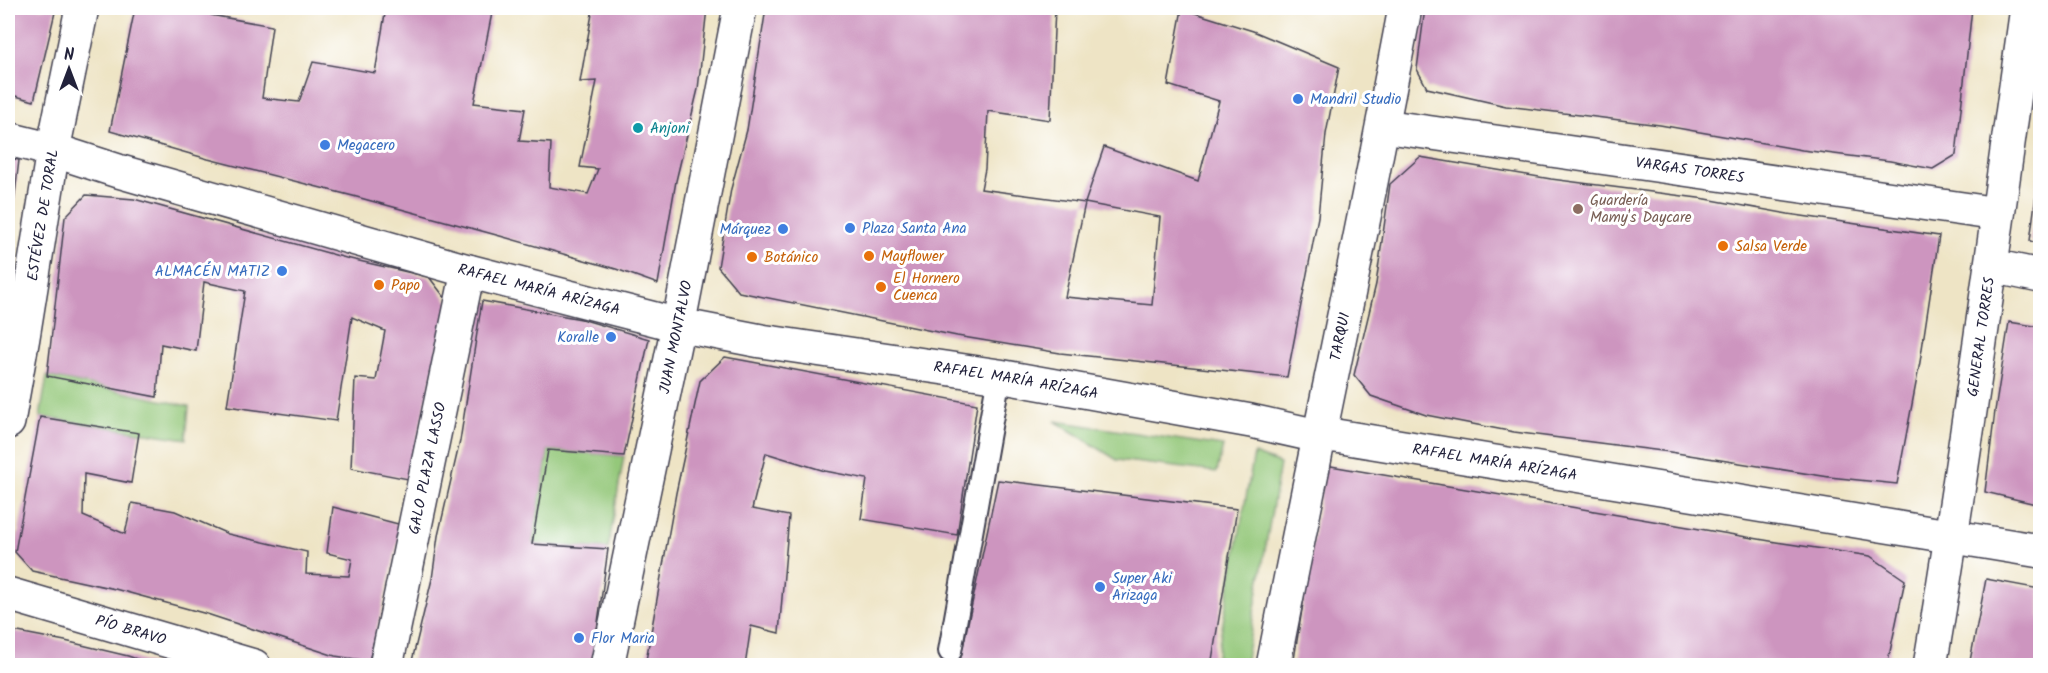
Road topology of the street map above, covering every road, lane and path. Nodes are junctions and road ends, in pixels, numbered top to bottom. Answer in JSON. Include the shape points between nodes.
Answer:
{"nodes":[{"id":1,"x":82,"y":8,"type":"edge"},
{"id":2,"x":740,"y":8,"type":"edge"},
{"id":3,"x":1404,"y":8,"type":"edge"},
{"id":4,"x":2027,"y":8,"type":"edge"},
{"id":5,"x":1383,"y":126,"type":"junction"},
{"id":6,"x":8,"y":139,"type":"edge"},
{"id":7,"x":53,"y":150,"type":"junction"},
{"id":8,"x":1998,"y":214,"type":"junction"},
{"id":9,"x":1992,"y":266,"type":"junction"},
{"id":10,"x":468,"y":271,"type":"junction"},
{"id":11,"x":2040,"y":276,"type":"edge"},
{"id":12,"x":678,"y":325,"type":"junction"},
{"id":13,"x":15,"y":337,"type":"edge"},
{"id":14,"x":999,"y":376,"type":"junction"},
{"id":15,"x":8,"y":422,"type":"edge"},
{"id":16,"x":1318,"y":436,"type":"junction"},
{"id":17,"x":1952,"y":536,"type":"junction"},
{"id":18,"x":2040,"y":551,"type":"edge"},
{"id":19,"x":8,"y":594,"type":"edge"},
{"id":20,"x":950,"y":651,"type":"dead end"},
{"id":21,"x":254,"y":666,"type":"edge"},
{"id":22,"x":386,"y":666,"type":"edge"},
{"id":23,"x":608,"y":666,"type":"edge"},
{"id":24,"x":1273,"y":666,"type":"edge"},
{"id":25,"x":1930,"y":666,"type":"edge"}],
"edges":[{"from":1,"to":7,"type":"street","name":"ESTÉVEZ DE TORAL"},
{"from":2,"to":12,"type":"street","name":"JUAN MONTALVO"},
{"from":3,"to":5,"type":"street","name":"TARQUI"},
{"from":4,"to":8,"type":"street","name":"GENERAL TORRES"},
{"from":5,"to":8,"type":"street","name":"VARGAS TORRES"},
{"from":5,"to":16,"type":"street","name":"TARQUI"},
{"from":6,"to":7,"type":"street","name":"RAFAEL MARÍA ARÍZAGA"},
{"from":7,"to":10,"type":"street","name":"RAFAEL MARÍA ARÍZAGA"},
{"from":7,"to":13,"type":"street","name":"ESTÉVEZ DE TORAL"},
{"from":8,"to":9,"type":"street","name":"GENERAL TORRES"},
{"from":9,"to":11,"type":"street"},
{"from":9,"to":17,"type":"street","name":"GENERAL TORRES"},
{"from":10,"to":12,"type":"street","name":"RAFAEL MARÍA ARÍZAGA"},
{"from":10,"to":22,"type":"street","name":"GALO PLAZA LASSO"},
{"from":12,"to":14,"type":"street","name":"RAFAEL MARÍA ARÍZAGA"},
{"from":12,"to":23,"type":"street","name":"JUAN MONTALVO"},
{"from":13,"to":15,"type":"street","name":"ESTÉVEZ DE TORAL"},
{"from":14,"to":16,"type":"street","name":"RAFAEL MARÍA ARÍZAGA"},
{"from":14,"to":20,"type":"lane"},
{"from":16,"to":17,"type":"street","name":"RAFAEL MARÍA ARÍZAGA"},
{"from":16,"to":24,"type":"street","name":"TARQUI"},
{"from":17,"to":18,"type":"street","name":"RAFAEL MARÍA ARÍZAGA"},
{"from":17,"to":25,"type":"street","name":"GENERAL TORRES"},
{"from":19,"to":21,"type":"street","name":"PÍO BRAVO"}]}
